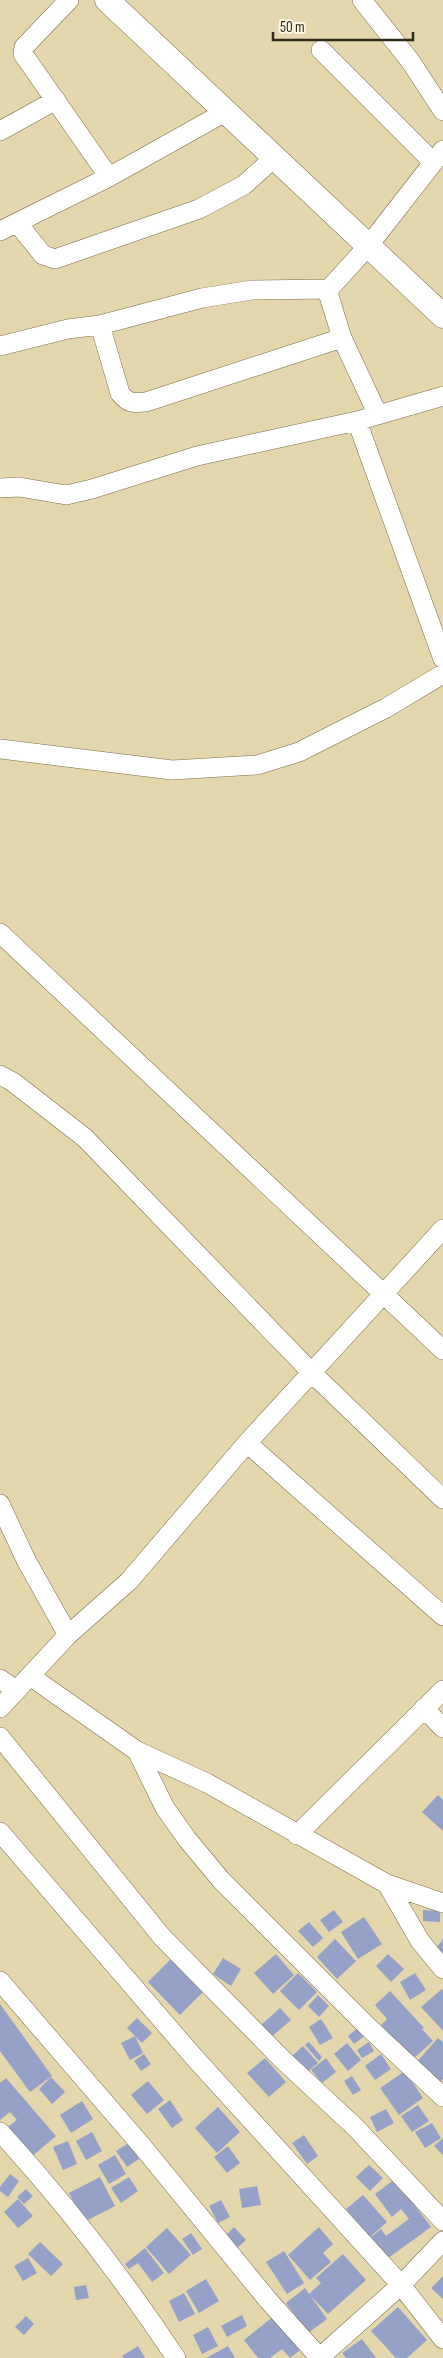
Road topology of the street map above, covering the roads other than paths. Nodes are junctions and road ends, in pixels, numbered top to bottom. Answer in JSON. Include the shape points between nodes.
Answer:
{"nodes":[{"id":1,"x":69,"y":0,"type":"edge"},
{"id":2,"x":107,"y":0,"type":"edge"},
{"id":3,"x":362,"y":0,"type":"edge"},
{"id":4,"x":321,"y":50,"type":"dead end"},
{"id":5,"x":56,"y":100,"type":"junction"},
{"id":6,"x":227,"y":111,"type":"junction"},
{"id":7,"x":443,"y":111,"type":"edge"},
{"id":8,"x":0,"y":131,"type":"edge"},
{"id":9,"x":275,"y":156,"type":"junction"},
{"id":10,"x":438,"y":156,"type":"edge"},
{"id":11,"x":109,"y":177,"type":"junction"},
{"id":12,"x":18,"y":224,"type":"junction"},
{"id":13,"x":0,"y":231,"type":"edge"},
{"id":14,"x":369,"y":246,"type":"junction"},
{"id":15,"x":329,"y":289,"type":"junction"},
{"id":16,"x":443,"y":316,"type":"edge"},
{"id":17,"x":100,"y":325,"type":"junction"},
{"id":18,"x":342,"y":338,"type":"junction"},
{"id":19,"x":0,"y":346,"type":"edge"},
{"id":20,"x":443,"y":396,"type":"edge"},
{"id":21,"x":378,"y":416,"type":"junction"},
{"id":22,"x":357,"y":421,"type":"junction"},
{"id":23,"x":0,"y":488,"type":"edge"},
{"id":24,"x":443,"y":659,"type":"edge"},
{"id":25,"x":443,"y":674,"type":"edge"},
{"id":26,"x":0,"y":749,"type":"edge"},
{"id":27,"x":0,"y":933,"type":"edge"},
{"id":28,"x":0,"y":1076,"type":"edge"},
{"id":29,"x":443,"y":1229,"type":"edge"},
{"id":30,"x":384,"y":1295,"type":"junction"},
{"id":31,"x":443,"y":1350,"type":"edge"},
{"id":32,"x":312,"y":1373,"type":"junction"},
{"id":33,"x":247,"y":1443,"type":"junction"},
{"id":34,"x":443,"y":1499,"type":"edge"},
{"id":35,"x":0,"y":1504,"type":"edge"},
{"id":36,"x":443,"y":1616,"type":"edge"},
{"id":37,"x":68,"y":1635,"type":"junction"},
{"id":38,"x":30,"y":1676,"type":"junction"},
{"id":39,"x":0,"y":1679,"type":"edge"},
{"id":40,"x":16,"y":1690,"type":"junction"},
{"id":41,"x":443,"y":1690,"type":"edge"},
{"id":42,"x":0,"y":1708,"type":"edge"},
{"id":43,"x":424,"y":1708,"type":"junction"},
{"id":44,"x":443,"y":1728,"type":"edge"},
{"id":45,"x":0,"y":1737,"type":"edge"},
{"id":46,"x":137,"y":1751,"type":"junction"},
{"id":47,"x":0,"y":1832,"type":"edge"},
{"id":48,"x":297,"y":1835,"type":"junction"},
{"id":49,"x":387,"y":1884,"type":"junction"},
{"id":50,"x":443,"y":1903,"type":"edge"},
{"id":51,"x":443,"y":1969,"type":"edge"},
{"id":52,"x":0,"y":1981,"type":"edge"},
{"id":53,"x":443,"y":2096,"type":"edge"},
{"id":54,"x":0,"y":2132,"type":"edge"},
{"id":55,"x":443,"y":2221,"type":"edge"},
{"id":56,"x":443,"y":2241,"type":"edge"},
{"id":57,"x":401,"y":2285,"type":"junction"},
{"id":58,"x":443,"y":2339,"type":"edge"},
{"id":59,"x":176,"y":2358,"type":"edge"},
{"id":60,"x":320,"y":2358,"type":"edge"}],
"edges":[{"from":1,"to":5,"type":"street","via":[[24,47],[27,61]]},
{"from":2,"to":6,"type":"street"},
{"from":3,"to":7,"type":"street","via":[[412,62]]},
{"from":4,"to":10,"type":"street"},
{"from":5,"to":8,"type":"street"},
{"from":5,"to":11,"type":"street"},
{"from":6,"to":9,"type":"street"},
{"from":6,"to":11,"type":"street"},
{"from":9,"to":12,"type":"street","via":[[244,185],[199,209],[55,258],[43,255]]},
{"from":9,"to":14,"type":"street"},
{"from":10,"to":14,"type":"street"},
{"from":11,"to":12,"type":"street"},
{"from":12,"to":13,"type":"street"},
{"from":14,"to":15,"type":"street"},
{"from":14,"to":16,"type":"street"},
{"from":15,"to":17,"type":"street","via":[[252,290],[202,298]]},
{"from":15,"to":18,"type":"street"},
{"from":17,"to":18,"type":"street","via":[[120,393],[134,403],[146,402]]},
{"from":17,"to":19,"type":"street","via":[[68,329]]},
{"from":18,"to":21,"type":"street"},
{"from":20,"to":21,"type":"street"},
{"from":21,"to":22,"type":"street"},
{"from":22,"to":23,"type":"street","via":[[198,456],[66,495],[19,487]]},
{"from":22,"to":24,"type":"street"},
{"from":25,"to":26,"type":"street","via":[[386,708],[300,752],[257,765],[172,770]]},
{"from":27,"to":30,"type":"street"},
{"from":28,"to":32,"type":"street","via":[[13,1082],[85,1138]]},
{"from":29,"to":30,"type":"street"},
{"from":30,"to":31,"type":"street"},
{"from":30,"to":32,"type":"street"},
{"from":32,"to":33,"type":"street"},
{"from":32,"to":34,"type":"street"},
{"from":33,"to":36,"type":"street"},
{"from":33,"to":37,"type":"street","via":[[129,1581]]},
{"from":35,"to":37,"type":"street","via":[[26,1560]]},
{"from":37,"to":38,"type":"street"},
{"from":38,"to":40,"type":"street"},
{"from":38,"to":46,"type":"street"},
{"from":39,"to":40,"type":"street"},
{"from":40,"to":42,"type":"street"},
{"from":41,"to":43,"type":"street"},
{"from":43,"to":44,"type":"street"},
{"from":43,"to":48,"type":"street"},
{"from":45,"to":55,"type":"street","via":[[162,1937],[283,2060],[355,2126]]},
{"from":46,"to":48,"type":"street","via":[[207,1783]]},
{"from":46,"to":53,"type":"street","via":[[165,1808],[221,1880],[368,2027]]},
{"from":47,"to":57,"type":"street","via":[[194,2056]]},
{"from":48,"to":49,"type":"street"},
{"from":49,"to":50,"type":"street"},
{"from":49,"to":51,"type":"street","via":[[420,1941]]},
{"from":52,"to":60,"type":"street"},
{"from":54,"to":59,"type":"street","via":[[54,2192],[142,2306]]},
{"from":56,"to":57,"type":"street"},
{"from":57,"to":58,"type":"street"},
{"from":57,"to":60,"type":"street"}]}
